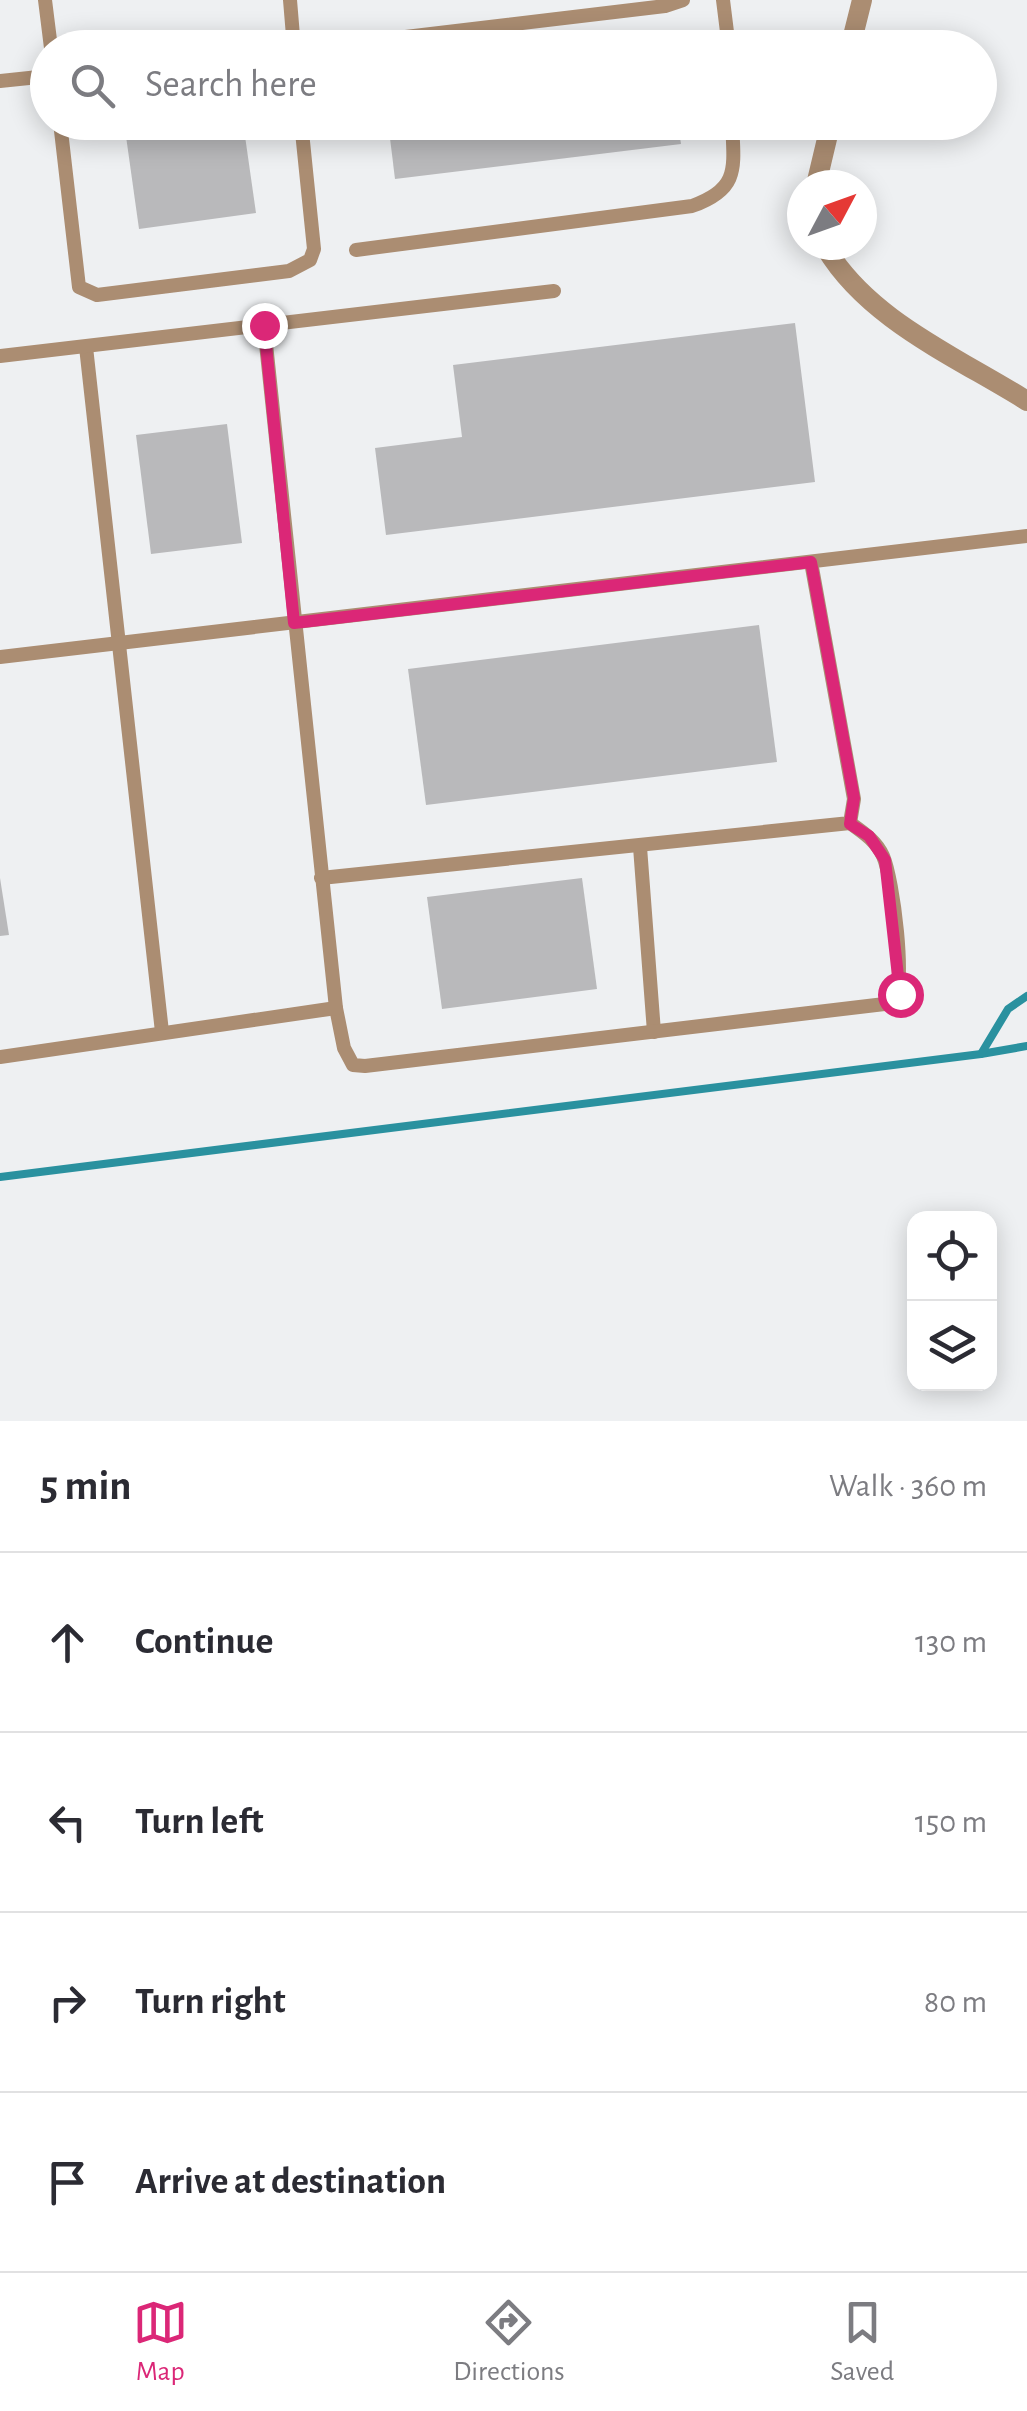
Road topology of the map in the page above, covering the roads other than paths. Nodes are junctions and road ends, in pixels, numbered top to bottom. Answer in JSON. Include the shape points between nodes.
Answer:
{"nodes":[{"id":1,"x":45,"y":0,"type":"edge"},
{"id":2,"x":290,"y":0,"type":"edge"},
{"id":3,"x":683,"y":0,"type":"edge"},
{"id":4,"x":723,"y":0,"type":"edge"},
{"id":5,"x":862,"y":0,"type":"edge"},
{"id":6,"x":49,"y":30,"type":"edge"},
{"id":7,"x":292,"y":30,"type":"edge"},
{"id":8,"x":464,"y":30,"type":"edge"},
{"id":9,"x":727,"y":30,"type":"edge"},
{"id":10,"x":854,"y":30,"type":"edge"},
{"id":11,"x":30,"y":78,"type":"edge"},
{"id":12,"x":0,"y":81,"type":"edge"},
{"id":13,"x":62,"y":140,"type":"edge"},
{"id":14,"x":304,"y":140,"type":"edge"},
{"id":15,"x":732,"y":140,"type":"edge"},
{"id":16,"x":827,"y":140,"type":"edge"},
{"id":17,"x":820,"y":170,"type":"edge"},
{"id":18,"x":356,"y":250,"type":"dead end"},
{"id":19,"x":835,"y":260,"type":"edge"},
{"id":20,"x":554,"y":291,"type":"dead end"},
{"id":21,"x":264,"y":325,"type":"junction"},
{"id":22,"x":86,"y":347,"type":"junction"},
{"id":23,"x":0,"y":356,"type":"edge"},
{"id":24,"x":1027,"y":401,"type":"edge"},
{"id":25,"x":1027,"y":536,"type":"edge"},
{"id":26,"x":811,"y":562,"type":"junction"},
{"id":27,"x":294,"y":623,"type":"junction"},
{"id":28,"x":118,"y":644,"type":"junction"},
{"id":29,"x":0,"y":657,"type":"edge"},
{"id":30,"x":850,"y":824,"type":"junction"},
{"id":31,"x":640,"y":847,"type":"junction"},
{"id":32,"x":322,"y":878,"type":"junction"},
{"id":33,"x":336,"y":1008,"type":"junction"},
{"id":34,"x":162,"y":1032,"type":"junction"},
{"id":35,"x":654,"y":1032,"type":"junction"},
{"id":36,"x":0,"y":1057,"type":"edge"}],
"edges":[{"from":1,"to":6,"type":"lane"},
{"from":2,"to":7,"type":"lane"},
{"from":3,"to":8,"type":"lane"},
{"from":4,"to":9,"type":"lane"},
{"from":5,"to":10,"type":"street"},
{"from":11,"to":12,"type":"lane"},
{"from":13,"to":14,"type":"lane","via":[[79,288],[96,295],[289,270],[310,260]]},
{"from":15,"to":18,"type":"lane","via":[[731,180],[692,206]]},
{"from":16,"to":17,"type":"street"},
{"from":19,"to":24,"type":"street","via":[[882,310]]},
{"from":20,"to":21,"type":"lane"},
{"from":21,"to":22,"type":"lane"},
{"from":21,"to":27,"type":"lane"},
{"from":22,"to":23,"type":"lane"},
{"from":22,"to":28,"type":"lane"},
{"from":25,"to":26,"type":"lane"},
{"from":26,"to":27,"type":"lane"},
{"from":26,"to":30,"type":"lane","via":[[854,798]]},
{"from":27,"to":28,"type":"lane"},
{"from":27,"to":32,"type":"lane"},
{"from":28,"to":29,"type":"lane"},
{"from":28,"to":34,"type":"lane"},
{"from":30,"to":31,"type":"lane"},
{"from":30,"to":35,"type":"lane","via":[[869,836],[885,860],[901,982],[893,1003]]},
{"from":31,"to":32,"type":"lane"},
{"from":31,"to":35,"type":"lane"},
{"from":32,"to":33,"type":"lane"},
{"from":33,"to":34,"type":"lane"},
{"from":33,"to":35,"type":"lane","via":[[353,1065]]},
{"from":34,"to":36,"type":"lane"}]}
